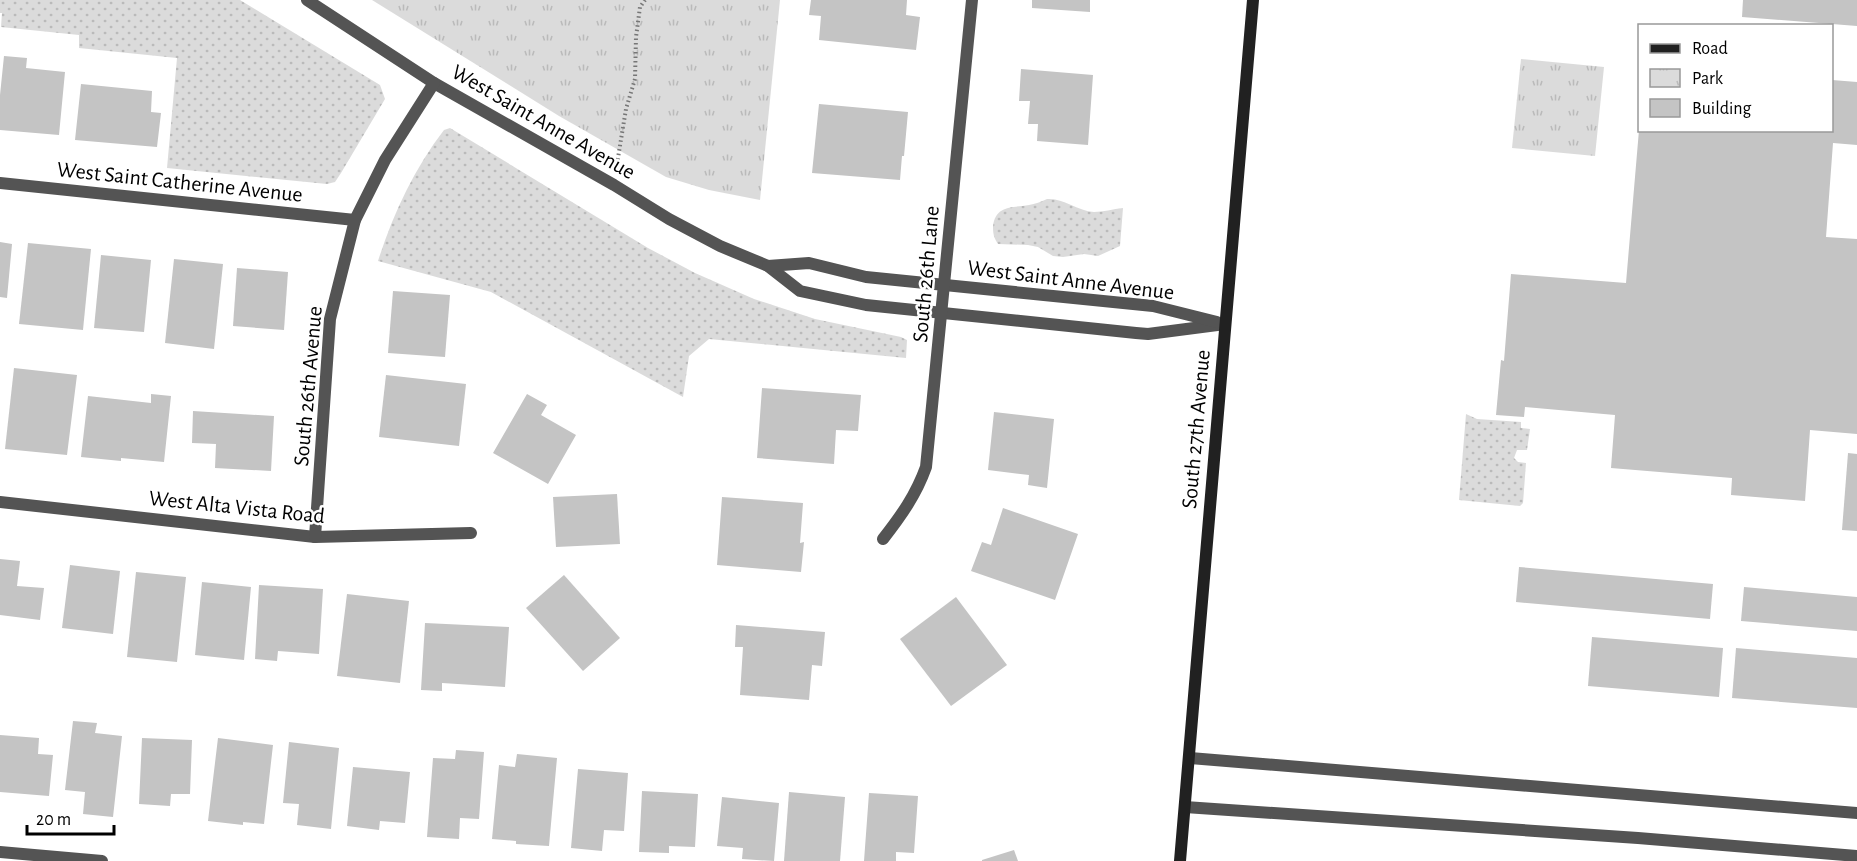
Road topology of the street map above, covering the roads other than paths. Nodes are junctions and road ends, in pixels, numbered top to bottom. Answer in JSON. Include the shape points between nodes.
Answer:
{"nodes":[{"id":1,"x":307,"y":0,"type":"edge"},
{"id":2,"x":972,"y":0,"type":"edge"},
{"id":3,"x":1253,"y":0,"type":"edge"},
{"id":4,"x":434,"y":83,"type":"junction"},
{"id":5,"x":0,"y":183,"type":"edge"},
{"id":6,"x":355,"y":220,"type":"junction"},
{"id":7,"x":768,"y":266,"type":"junction"},
{"id":8,"x":945,"y":286,"type":"junction"},
{"id":9,"x":943,"y":313,"type":"junction"},
{"id":10,"x":1226,"y":324,"type":"junction"},
{"id":11,"x":0,"y":502,"type":"edge"},
{"id":12,"x":471,"y":533,"type":"dead end"},
{"id":13,"x":315,"y":537,"type":"junction"},
{"id":14,"x":883,"y":539,"type":"dead end"},
{"id":15,"x":1190,"y":758,"type":"junction"},
{"id":16,"x":1185,"y":807,"type":"junction"},
{"id":17,"x":1857,"y":813,"type":"edge"},
{"id":18,"x":0,"y":852,"type":"edge"},
{"id":19,"x":1857,"y":856,"type":"edge"},
{"id":20,"x":102,"y":861,"type":"edge"},
{"id":21,"x":1180,"y":861,"type":"edge"}],
"edges":[{"from":1,"to":4,"type":"street","name":"West Saint Anne Avenue"},
{"from":2,"to":8,"type":"street","name":"South 26th Lane"},
{"from":3,"to":10,"type":"main road","name":"South 27th Avenue"},
{"from":4,"to":6,"type":"street","name":"South 26th Avenue","via":[[385,160]]},
{"from":4,"to":7,"type":"street","name":"West Saint Anne Avenue","via":[[669,219]]},
{"from":5,"to":6,"type":"street","name":"West Saint Catherine Avenue"},
{"from":6,"to":13,"type":"street","name":"South 26th Avenue","via":[[330,319]]},
{"from":7,"to":8,"type":"street","name":"West Saint Anne Avenue","via":[[809,263],[866,277]]},
{"from":7,"to":9,"type":"street","name":"West Saint Anne Avenue","via":[[800,291],[866,305]]},
{"from":8,"to":9,"type":"street","name":"South 26th Lane"},
{"from":8,"to":10,"type":"street","name":"West Saint Anne Avenue","via":[[1152,306]]},
{"from":9,"to":10,"type":"street","name":"West Saint Anne Avenue","via":[[1148,334]]},
{"from":9,"to":14,"type":"street","name":"South 26th Lane","via":[[926,467],[907,509]]},
{"from":10,"to":15,"type":"main road","name":"South 27th Avenue"},
{"from":11,"to":13,"type":"street","name":"West Alta Vista Road"},
{"from":12,"to":13,"type":"street","name":"West Alta Vista Road"},
{"from":15,"to":16,"type":"main road","name":"South 27th Avenue"},
{"from":15,"to":17,"type":"street"},
{"from":16,"to":19,"type":"street","via":[[1638,837]]},
{"from":16,"to":21,"type":"main road","name":"South 27th Avenue"},
{"from":18,"to":20,"type":"street"}]}
